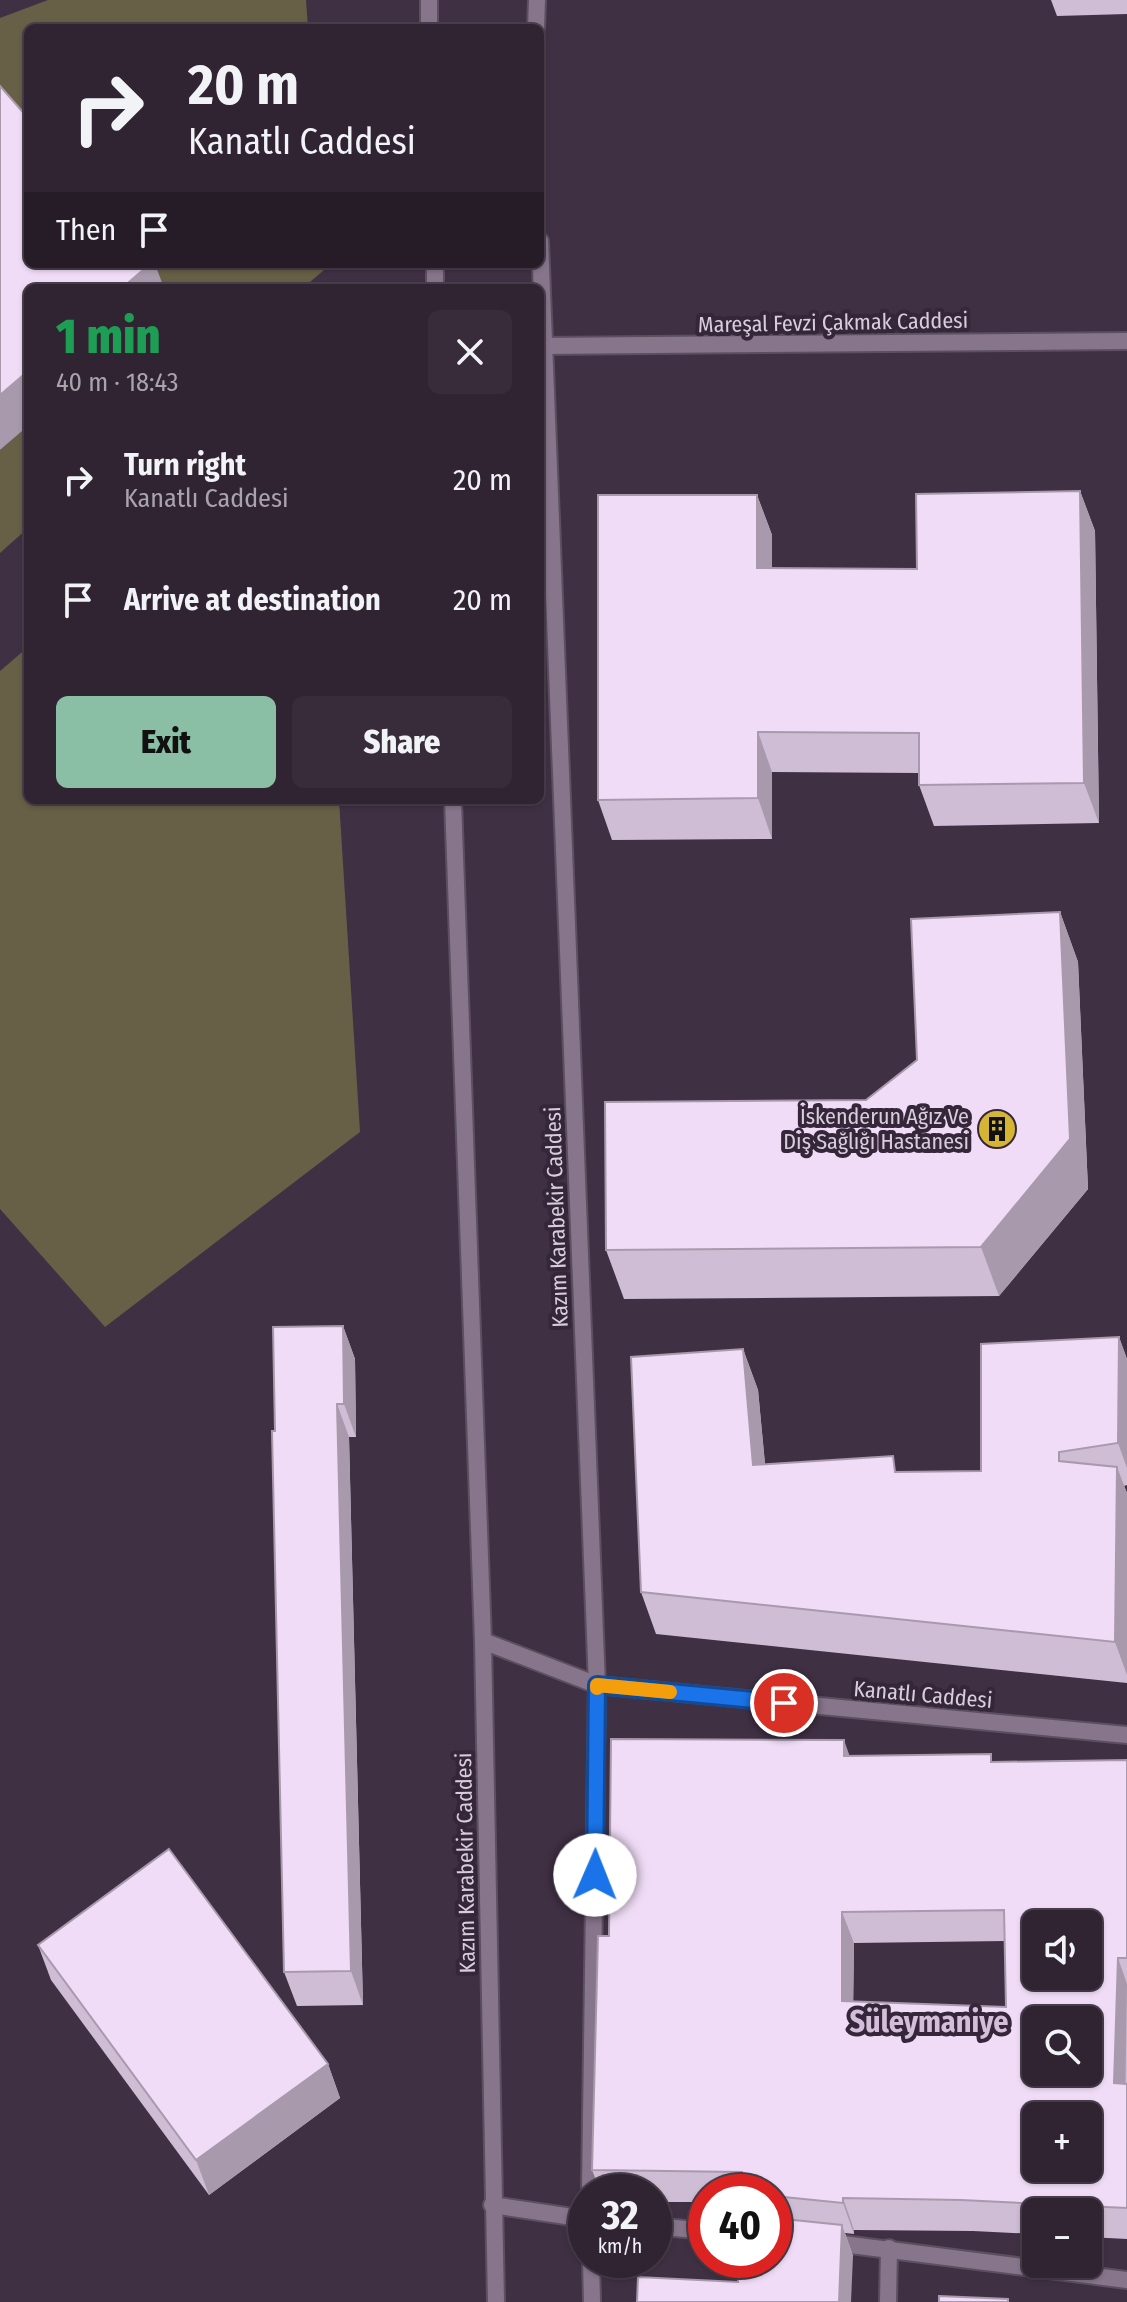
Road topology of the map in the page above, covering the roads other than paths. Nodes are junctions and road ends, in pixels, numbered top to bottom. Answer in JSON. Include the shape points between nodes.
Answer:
{"nodes":[{"id":1,"x":429,"y":0,"type":"edge"},
{"id":2,"x":537,"y":0,"type":"edge"},
{"id":3,"x":429,"y":24,"type":"edge"},
{"id":4,"x":536,"y":24,"type":"edge"},
{"id":5,"x":1127,"y":341,"type":"edge"},
{"id":6,"x":544,"y":346,"type":"edge"},
{"id":7,"x":544,"y":395,"type":"edge"},
{"id":8,"x":453,"y":804,"type":"edge"},
{"id":9,"x":483,"y":1641,"type":"junction"},
{"id":10,"x":597,"y":1685,"type":"junction"},
{"id":11,"x":1127,"y":1735,"type":"edge"},
{"id":12,"x":590,"y":2174,"type":"edge"},
{"id":13,"x":492,"y":2205,"type":"junction"},
{"id":14,"x":568,"y":2216,"type":"edge"},
{"id":15,"x":803,"y":2240,"type":"edge"},
{"id":16,"x":889,"y":2248,"type":"junction"},
{"id":17,"x":591,"y":2278,"type":"edge"},
{"id":18,"x":1127,"y":2280,"type":"edge"},
{"id":19,"x":496,"y":2302,"type":"edge"},
{"id":20,"x":592,"y":2302,"type":"edge"},
{"id":21,"x":888,"y":2302,"type":"edge"}],
"edges":[{"from":1,"to":3,"type":"street"},
{"from":2,"to":4,"type":"street"},
{"from":5,"to":6,"type":"street","name":"Mareşal Fevzi Çakmak Caddesi"},
{"from":7,"to":10,"type":"street","name":"Kazım Karabekir Caddesi"},
{"from":8,"to":9,"type":"street","name":"Kazım Karabekir Caddesi"},
{"from":9,"to":10,"type":"street","name":"Kanatlı Caddesi"},
{"from":9,"to":13,"type":"street","name":"Kazım Karabekir Caddesi"},
{"from":10,"to":11,"type":"street","name":"Kanatlı Caddesi"},
{"from":10,"to":12,"type":"street","name":"Kazım Karabekir Caddesi"},
{"from":13,"to":14,"type":"street"},
{"from":13,"to":19,"type":"street","name":"Kazım Karabekir Caddesi"},
{"from":15,"to":16,"type":"street"},
{"from":16,"to":18,"type":"street"},
{"from":16,"to":21,"type":"street"},
{"from":17,"to":20,"type":"street"}]}
